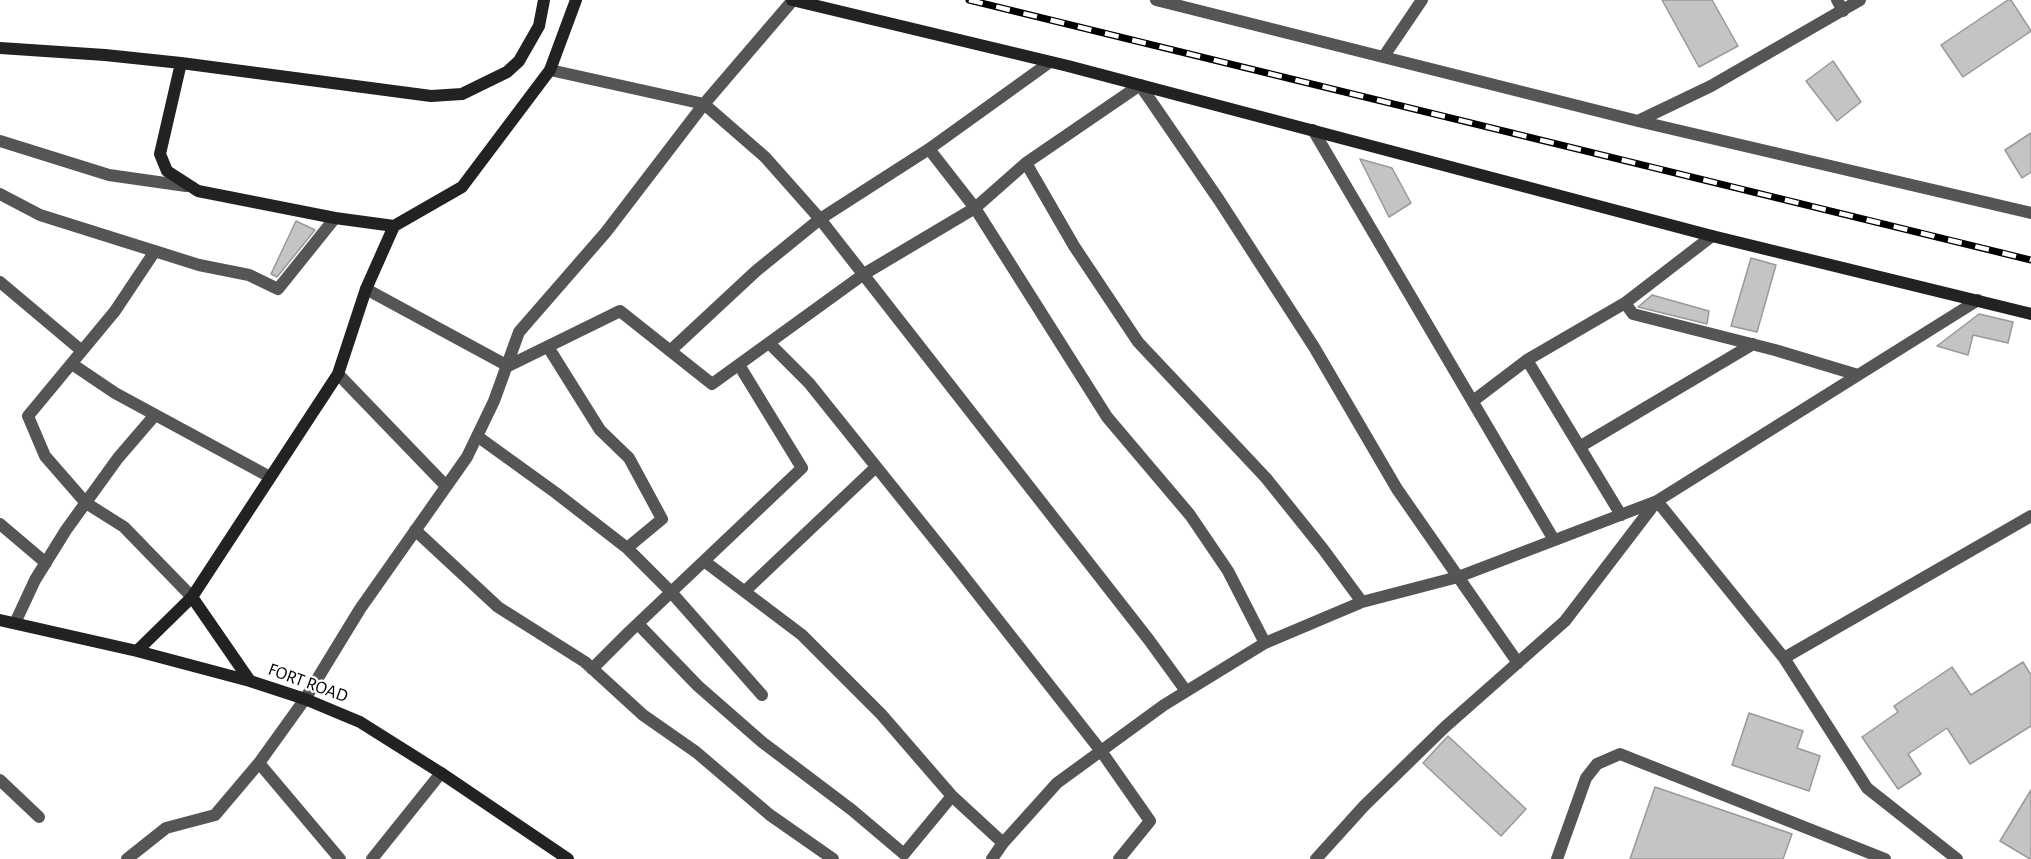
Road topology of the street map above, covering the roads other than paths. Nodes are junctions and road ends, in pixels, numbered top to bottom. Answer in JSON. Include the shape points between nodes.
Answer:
{"nodes":[{"id":1,"x":544,"y":0,"type":"edge"},
{"id":2,"x":576,"y":0,"type":"edge"},
{"id":3,"x":792,"y":0,"type":"edge"},
{"id":4,"x":1156,"y":0,"type":"edge"},
{"id":5,"x":1422,"y":0,"type":"edge"},
{"id":6,"x":1860,"y":0,"type":"edge"},
{"id":7,"x":1840,"y":6,"type":"edge"},
{"id":8,"x":0,"y":48,"type":"edge"},
{"id":9,"x":1384,"y":56,"type":"junction"},
{"id":10,"x":1050,"y":62,"type":"junction"},
{"id":11,"x":181,"y":63,"type":"junction"},
{"id":12,"x":550,"y":70,"type":"junction"},
{"id":13,"x":1140,"y":85,"type":"junction"},
{"id":14,"x":704,"y":104,"type":"junction"},
{"id":15,"x":1638,"y":121,"type":"junction"},
{"id":16,"x":1313,"y":130,"type":"junction"},
{"id":17,"x":0,"y":141,"type":"edge"},
{"id":18,"x":929,"y":149,"type":"junction"},
{"id":19,"x":1026,"y":163,"type":"junction"},
{"id":20,"x":186,"y":186,"type":"junction"},
{"id":21,"x":0,"y":194,"type":"edge"},
{"id":22,"x":975,"y":208,"type":"junction"},
{"id":23,"x":2031,"y":213,"type":"edge"},
{"id":24,"x":335,"y":218,"type":"junction"},
{"id":25,"x":820,"y":219,"type":"junction"},
{"id":26,"x":394,"y":226,"type":"junction"},
{"id":27,"x":1712,"y":236,"type":"junction"},
{"id":28,"x":155,"y":251,"type":"junction"},
{"id":29,"x":864,"y":274,"type":"junction"},
{"id":30,"x":0,"y":282,"type":"edge"},
{"id":31,"x":366,"y":289,"type":"junction"},
{"id":32,"x":13,"y":293,"type":"junction"},
{"id":33,"x":0,"y":296,"type":"edge"},
{"id":34,"x":1978,"y":300,"type":"junction"},
{"id":35,"x":1625,"y":303,"type":"junction"},
{"id":36,"x":2031,"y":314,"type":"edge"},
{"id":37,"x":769,"y":343,"type":"junction"},
{"id":38,"x":1753,"y":344,"type":"junction"},
{"id":39,"x":548,"y":347,"type":"junction"},
{"id":40,"x":82,"y":351,"type":"junction"},
{"id":41,"x":670,"y":351,"type":"junction"},
{"id":42,"x":1527,"y":360,"type":"junction"},
{"id":43,"x":72,"y":364,"type":"junction"},
{"id":44,"x":739,"y":364,"type":"junction"},
{"id":45,"x":508,"y":366,"type":"junction"},
{"id":46,"x":338,"y":374,"type":"junction"},
{"id":47,"x":1858,"y":375,"type":"junction"},
{"id":48,"x":1473,"y":401,"type":"junction"},
{"id":49,"x":155,"y":415,"type":"junction"},
{"id":50,"x":477,"y":436,"type":"junction"},
{"id":51,"x":1581,"y":446,"type":"junction"},
{"id":52,"x":876,"y":467,"type":"junction"},
{"id":53,"x":270,"y":477,"type":"junction"},
{"id":54,"x":446,"y":486,"type":"junction"},
{"id":55,"x":1657,"y":501,"type":"junction"},
{"id":56,"x":86,"y":503,"type":"junction"},
{"id":57,"x":1621,"y":514,"type":"junction"},
{"id":58,"x":2031,"y":516,"type":"edge"},
{"id":59,"x":0,"y":524,"type":"edge"},
{"id":60,"x":415,"y":530,"type":"junction"},
{"id":61,"x":1554,"y":540,"type":"junction"},
{"id":62,"x":627,"y":549,"type":"junction"},
{"id":63,"x":704,"y":561,"type":"junction"},
{"id":64,"x":46,"y":563,"type":"junction"},
{"id":65,"x":1458,"y":577,"type":"junction"},
{"id":66,"x":745,"y":591,"type":"junction"},
{"id":67,"x":671,"y":592,"type":"junction"},
{"id":68,"x":192,"y":597,"type":"junction"},
{"id":69,"x":1362,"y":602,"type":"junction"},
{"id":70,"x":0,"y":620,"type":"edge"},
{"id":71,"x":15,"y":623,"type":"junction"},
{"id":72,"x":638,"y":624,"type":"junction"},
{"id":73,"x":1265,"y":644,"type":"junction"},
{"id":74,"x":137,"y":651,"type":"junction"},
{"id":75,"x":1784,"y":658,"type":"junction"},
{"id":76,"x":1518,"y":663,"type":"junction"},
{"id":77,"x":592,"y":669,"type":"junction"},
{"id":78,"x":250,"y":681,"type":"junction"},
{"id":79,"x":1186,"y":691,"type":"junction"},
{"id":80,"x":762,"y":695,"type":"dead end"},
{"id":81,"x":305,"y":699,"type":"junction"},
{"id":82,"x":1101,"y":751,"type":"junction"},
{"id":83,"x":259,"y":763,"type":"junction"},
{"id":84,"x":441,"y":773,"type":"junction"},
{"id":85,"x":0,"y":780,"type":"edge"},
{"id":86,"x":952,"y":796,"type":"junction"},
{"id":87,"x":39,"y":817,"type":"dead end"},
{"id":88,"x":1003,"y":843,"type":"junction"},
{"id":89,"x":127,"y":859,"type":"edge"},
{"id":90,"x":340,"y":859,"type":"edge"},
{"id":91,"x":372,"y":859,"type":"edge"},
{"id":92,"x":568,"y":859,"type":"edge"},
{"id":93,"x":833,"y":859,"type":"edge"},
{"id":94,"x":992,"y":859,"type":"edge"},
{"id":95,"x":1119,"y":859,"type":"edge"},
{"id":96,"x":1316,"y":859,"type":"edge"},
{"id":97,"x":1557,"y":859,"type":"edge"},
{"id":98,"x":1885,"y":859,"type":"edge"},
{"id":99,"x":1957,"y":859,"type":"edge"}],
"edges":[{"from":1,"to":11,"type":"street","via":[[539,26],[519,61],[507,72],[462,94],[431,96]]},
{"from":2,"to":12,"type":"street"},
{"from":3,"to":10,"type":"street"},
{"from":3,"to":14,"type":"street"},
{"from":4,"to":9,"type":"street"},
{"from":5,"to":9,"type":"street"},
{"from":6,"to":7,"type":"street"},
{"from":7,"to":15,"type":"street","via":[[1711,86]]},
{"from":8,"to":11,"type":"street"},
{"from":9,"to":15,"type":"street"},
{"from":10,"to":13,"type":"street"},
{"from":10,"to":18,"type":"street"},
{"from":11,"to":20,"type":"street","via":[[160,154],[167,171]]},
{"from":12,"to":14,"type":"street"},
{"from":12,"to":26,"type":"street","via":[[462,187]]},
{"from":13,"to":16,"type":"street"},
{"from":13,"to":19,"type":"street"},
{"from":13,"to":65,"type":"street","via":[[1219,200],[1314,347],[1397,489]]},
{"from":14,"to":25,"type":"street","via":[[765,157]]},
{"from":14,"to":45,"type":"street","via":[[606,232],[519,332]]},
{"from":15,"to":23,"type":"street"},
{"from":16,"to":27,"type":"street"},
{"from":16,"to":48,"type":"street"},
{"from":17,"to":20,"type":"street","via":[[109,175]]},
{"from":18,"to":22,"type":"street"},
{"from":18,"to":25,"type":"street"},
{"from":19,"to":22,"type":"street"},
{"from":19,"to":69,"type":"street","via":[[1074,246],[1138,342],[1266,478]]},
{"from":20,"to":24,"type":"street"},
{"from":21,"to":28,"type":"street","via":[[40,215]]},
{"from":22,"to":29,"type":"street"},
{"from":22,"to":73,"type":"street","via":[[1107,417],[1190,515],[1228,571]]},
{"from":24,"to":26,"type":"street"},
{"from":24,"to":28,"type":"street","via":[[278,289],[249,275]]},
{"from":25,"to":29,"type":"street"},
{"from":25,"to":41,"type":"street"},
{"from":26,"to":31,"type":"street"},
{"from":27,"to":34,"type":"street"},
{"from":27,"to":35,"type":"street"},
{"from":28,"to":40,"type":"street","via":[[115,311]]},
{"from":29,"to":37,"type":"street"},
{"from":29,"to":79,"type":"street"},
{"from":30,"to":32,"type":"street"},
{"from":31,"to":45,"type":"street"},
{"from":31,"to":46,"type":"street"},
{"from":32,"to":33,"type":"street"},
{"from":32,"to":40,"type":"street"},
{"from":34,"to":36,"type":"street"},
{"from":34,"to":47,"type":"street"},
{"from":35,"to":38,"type":"street","via":[[1633,314]]},
{"from":35,"to":42,"type":"street"},
{"from":37,"to":44,"type":"street"},
{"from":37,"to":52,"type":"street","via":[[809,383]]},
{"from":38,"to":47,"type":"street"},
{"from":38,"to":51,"type":"street"},
{"from":39,"to":41,"type":"street","via":[[620,311]]},
{"from":39,"to":45,"type":"street"},
{"from":39,"to":62,"type":"street","via":[[600,430],[629,458],[662,519]]},
{"from":40,"to":43,"type":"street"},
{"from":41,"to":44,"type":"street","via":[[712,384]]},
{"from":42,"to":48,"type":"street"},
{"from":42,"to":51,"type":"street"},
{"from":43,"to":49,"type":"street"},
{"from":43,"to":56,"type":"street","via":[[28,417],[45,456]]},
{"from":44,"to":63,"type":"street","via":[[802,468]]},
{"from":45,"to":50,"type":"street"},
{"from":46,"to":53,"type":"street"},
{"from":46,"to":54,"type":"street"},
{"from":47,"to":55,"type":"street"},
{"from":48,"to":61,"type":"street"},
{"from":49,"to":53,"type":"street"},
{"from":49,"to":56,"type":"street"},
{"from":50,"to":54,"type":"street"},
{"from":50,"to":62,"type":"street"},
{"from":51,"to":57,"type":"street"},
{"from":52,"to":66,"type":"street"},
{"from":52,"to":82,"type":"street"},
{"from":53,"to":68,"type":"street"},
{"from":54,"to":60,"type":"street"},
{"from":55,"to":57,"type":"street"},
{"from":55,"to":75,"type":"street"},
{"from":55,"to":76,"type":"street","via":[[1565,621]]},
{"from":56,"to":64,"type":"street"},
{"from":56,"to":68,"type":"street","via":[[124,527]]},
{"from":57,"to":61,"type":"street"},
{"from":58,"to":75,"type":"street"},
{"from":59,"to":64,"type":"street"},
{"from":60,"to":77,"type":"street","via":[[498,608]]},
{"from":60,"to":81,"type":"street","via":[[360,609]]},
{"from":61,"to":65,"type":"street"},
{"from":62,"to":67,"type":"street"},
{"from":63,"to":66,"type":"street"},
{"from":63,"to":67,"type":"street"},
{"from":64,"to":71,"type":"street"},
{"from":65,"to":69,"type":"street"},
{"from":65,"to":76,"type":"street"},
{"from":66,"to":86,"type":"street","via":[[810,643],[881,714]]},
{"from":67,"to":72,"type":"street"},
{"from":67,"to":80,"type":"street"},
{"from":68,"to":74,"type":"street"},
{"from":68,"to":78,"type":"street"},
{"from":69,"to":73,"type":"street"},
{"from":70,"to":71,"type":"street","name":"FORT ROAD"},
{"from":71,"to":74,"type":"street","name":"FORT ROAD"},
{"from":72,"to":77,"type":"street"},
{"from":72,"to":86,"type":"street","via":[[698,686],[762,742],[904,854]]},
{"from":73,"to":79,"type":"street"},
{"from":74,"to":78,"type":"street","name":"FORT ROAD"},
{"from":75,"to":99,"type":"street","via":[[1867,788]]},
{"from":76,"to":96,"type":"street","via":[[1380,790]]},
{"from":77,"to":93,"type":"street","via":[[643,715]]},
{"from":78,"to":81,"type":"street","name":"FORT ROAD"},
{"from":79,"to":82,"type":"street"},
{"from":81,"to":83,"type":"street"},
{"from":81,"to":84,"type":"street","name":"FORT ROAD","via":[[360,722]]},
{"from":82,"to":88,"type":"street","via":[[1057,783]]},
{"from":82,"to":95,"type":"street","via":[[1150,821]]},
{"from":83,"to":89,"type":"street","via":[[215,815],[166,828]]},
{"from":83,"to":90,"type":"street"},
{"from":84,"to":91,"type":"street"},
{"from":84,"to":92,"type":"street","name":"FORT ROAD"},
{"from":85,"to":87,"type":"street"},
{"from":86,"to":88,"type":"street"},
{"from":88,"to":94,"type":"street"},
{"from":97,"to":98,"type":"street","via":[[1586,778],[1597,764],[1620,754]]}]}
